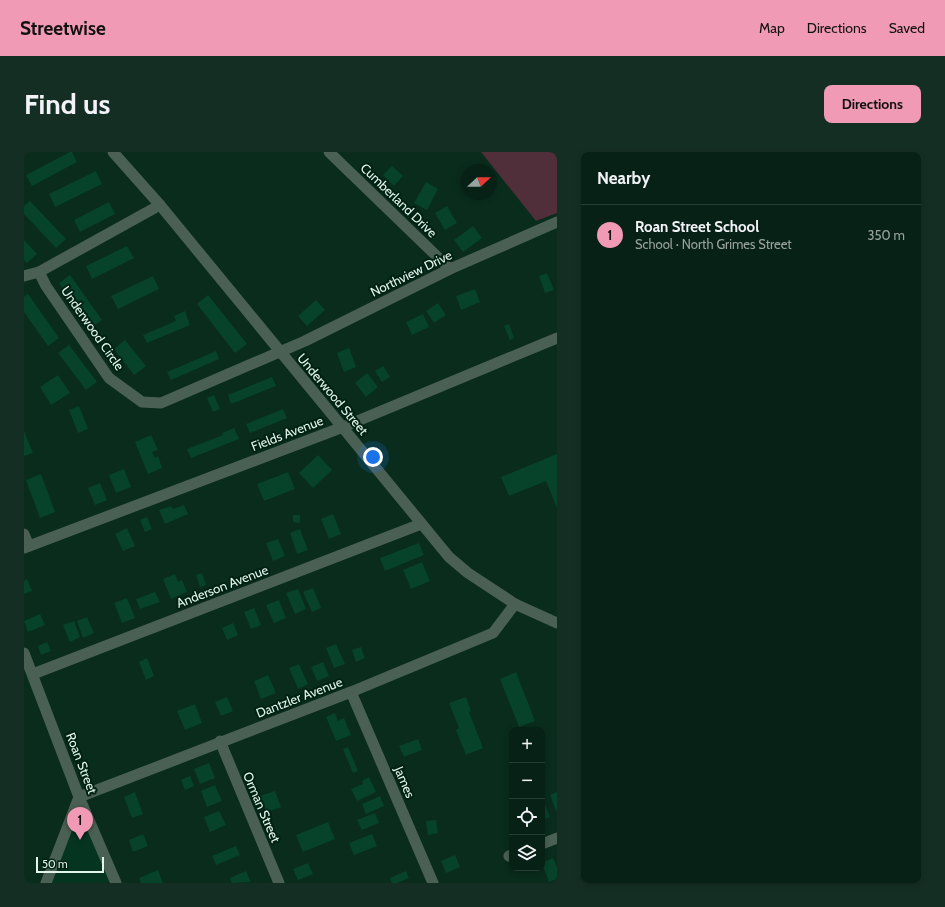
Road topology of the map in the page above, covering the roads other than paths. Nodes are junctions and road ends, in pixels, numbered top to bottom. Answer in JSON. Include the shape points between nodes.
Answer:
{"nodes":[{"id":1,"x":113,"y":152,"type":"edge"},
{"id":2,"x":329,"y":152,"type":"edge"},
{"id":3,"x":160,"y":206,"type":"junction"},
{"id":4,"x":557,"y":222,"type":"edge"},
{"id":5,"x":450,"y":269,"type":"junction"},
{"id":6,"x":40,"y":272,"type":"junction"},
{"id":7,"x":24,"y":276,"type":"edge"},
{"id":8,"x":557,"y":338,"type":"edge"},
{"id":9,"x":279,"y":352,"type":"junction"},
{"id":10,"x":343,"y":427,"type":"junction"},
{"id":11,"x":421,"y":524,"type":"junction"},
{"id":12,"x":24,"y":534,"type":"edge"},
{"id":13,"x":26,"y":547,"type":"edge"},
{"id":14,"x":515,"y":604,"type":"junction"},
{"id":15,"x":557,"y":623,"type":"edge"},
{"id":16,"x":24,"y":653,"type":"edge"},
{"id":17,"x":33,"y":674,"type":"junction"},
{"id":18,"x":351,"y":692,"type":"junction"},
{"id":19,"x":220,"y":741,"type":"junction"},
{"id":20,"x":79,"y":797,"type":"junction"},
{"id":21,"x":557,"y":838,"type":"edge"},
{"id":22,"x":545,"y":843,"type":"edge"},
{"id":23,"x":46,"y":883,"type":"edge"},
{"id":24,"x":116,"y":883,"type":"edge"},
{"id":25,"x":279,"y":883,"type":"edge"},
{"id":26,"x":432,"y":883,"type":"edge"}],
"edges":[{"from":1,"to":3,"type":"street","name":"Underwood Street"},
{"from":2,"to":5,"type":"street","name":"Cumberland Drive"},
{"from":3,"to":6,"type":"street"},
{"from":3,"to":9,"type":"street","name":"Underwood Street"},
{"from":4,"to":5,"type":"street","name":"Northview Drive"},
{"from":5,"to":9,"type":"street","name":"Northview Drive"},
{"from":6,"to":7,"type":"street"},
{"from":6,"to":9,"type":"street","name":"Underwood Circle","via":[[46,286],[109,378],[142,402],[161,403]]},
{"from":8,"to":10,"type":"street","name":"Fields Avenue"},
{"from":9,"to":10,"type":"street","name":"Underwood Street"},
{"from":10,"to":11,"type":"street","name":"Underwood Street"},
{"from":10,"to":13,"type":"street","name":"Fields Avenue"},
{"from":11,"to":14,"type":"street","name":"Underwood Street","via":[[449,557]]},
{"from":11,"to":17,"type":"street","name":"Anderson Avenue"},
{"from":12,"to":13,"type":"street"},
{"from":14,"to":15,"type":"street","name":"Underwood Street"},
{"from":14,"to":18,"type":"street","name":"Dantzler Avenue","via":[[493,633]]},
{"from":16,"to":17,"type":"street","name":"Roan Street"},
{"from":17,"to":20,"type":"street","name":"Roan Street"},
{"from":18,"to":19,"type":"street","name":"Dantzler Avenue"},
{"from":18,"to":26,"type":"street","name":"James"},
{"from":19,"to":20,"type":"street","name":"Dantzler Avenue"},
{"from":19,"to":25,"type":"street","name":"Orman Street"},
{"from":20,"to":23,"type":"street"},
{"from":20,"to":24,"type":"street","name":"Roan Street"},
{"from":21,"to":22,"type":"street"}]}
